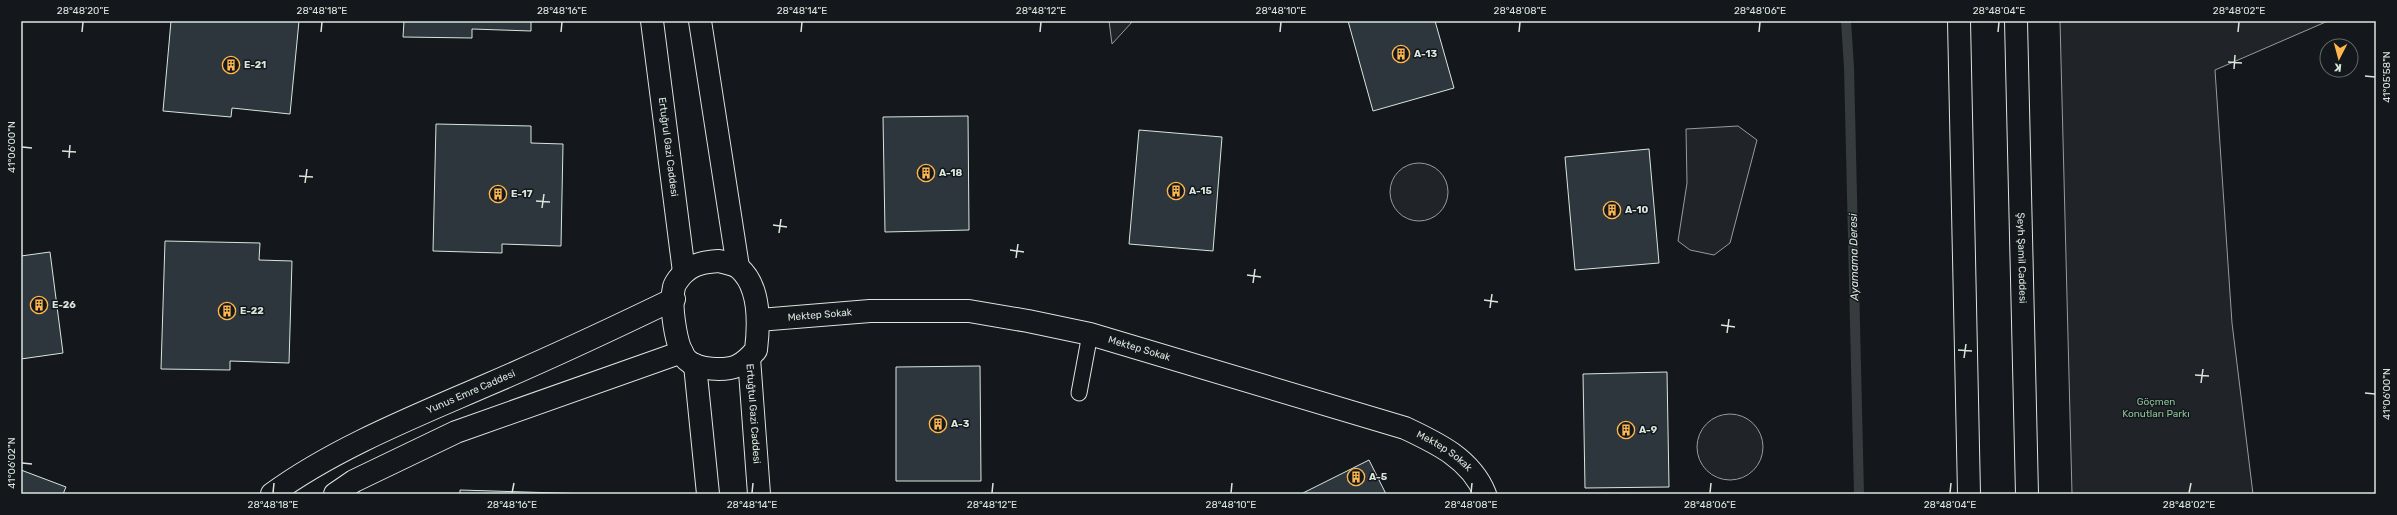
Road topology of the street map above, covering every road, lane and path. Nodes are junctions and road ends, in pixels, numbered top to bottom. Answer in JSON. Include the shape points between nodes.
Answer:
{"nodes":[{"id":1,"x":652,"y":21,"type":"edge"},
{"id":2,"x":700,"y":21,"type":"edge"},
{"id":3,"x":1959,"y":21,"type":"edge"},
{"id":4,"x":2016,"y":21,"type":"edge"},
{"id":5,"x":738,"y":267,"type":"junction"},
{"id":6,"x":684,"y":272,"type":"junction"},
{"id":7,"x":674,"y":299,"type":"junction"},
{"id":8,"x":759,"y":320,"type":"junction"},
{"id":9,"x":1090,"y":334,"type":"junction"},
{"id":10,"x":688,"y":358,"type":"junction"},
{"id":11,"x":748,"y":358,"type":"junction"},
{"id":12,"x":1079,"y":393,"type":"dead end"},
{"id":13,"x":272,"y":494,"type":"edge"},
{"id":14,"x":335,"y":494,"type":"edge"},
{"id":15,"x":708,"y":494,"type":"edge"},
{"id":16,"x":759,"y":494,"type":"edge"},
{"id":17,"x":1485,"y":494,"type":"edge"},
{"id":18,"x":1969,"y":494,"type":"edge"},
{"id":19,"x":2027,"y":494,"type":"edge"}],
"edges":[{"from":1,"to":6,"type":"main road","name":"Ertuğrul Gazi Caddesi"},
{"from":2,"to":5,"type":"main road"},
{"from":3,"to":18,"type":"main road"},
{"from":4,"to":19,"type":"main road","name":"Şeyh Şamil Caddesi"},
{"from":5,"to":6,"type":"main road","via":[[719,261],[699,263]]},
{"from":5,"to":8,"type":"main road","via":[[748,278]]},
{"from":6,"to":7,"type":"main road","via":[[674,286]]},
{"from":7,"to":10,"type":"main road","via":[[675,333]]},
{"from":7,"to":13,"type":"main road","name":"Yunus Emre Caddesi","via":[[563,353],[427,411],[347,450]]},
{"from":8,"to":9,"type":"main road","name":"Mektep Sokak","via":[[870,311],[969,311]]},
{"from":8,"to":11,"type":"main road","via":[[756,350]]},
{"from":9,"to":12,"type":"lane"},
{"from":9,"to":17,"type":"main road","name":"Mektep Sokak","via":[[1405,428],[1443,446],[1466,465],[1481,482]]},
{"from":10,"to":11,"type":"main road","via":[[719,369],[737,366]]},
{"from":10,"to":14,"type":"main road","via":[[456,432],[354,481]]},
{"from":10,"to":15,"type":"main road"},
{"from":11,"to":16,"type":"main road","name":"Ertuğtul Gazi Caddesi"}]}
